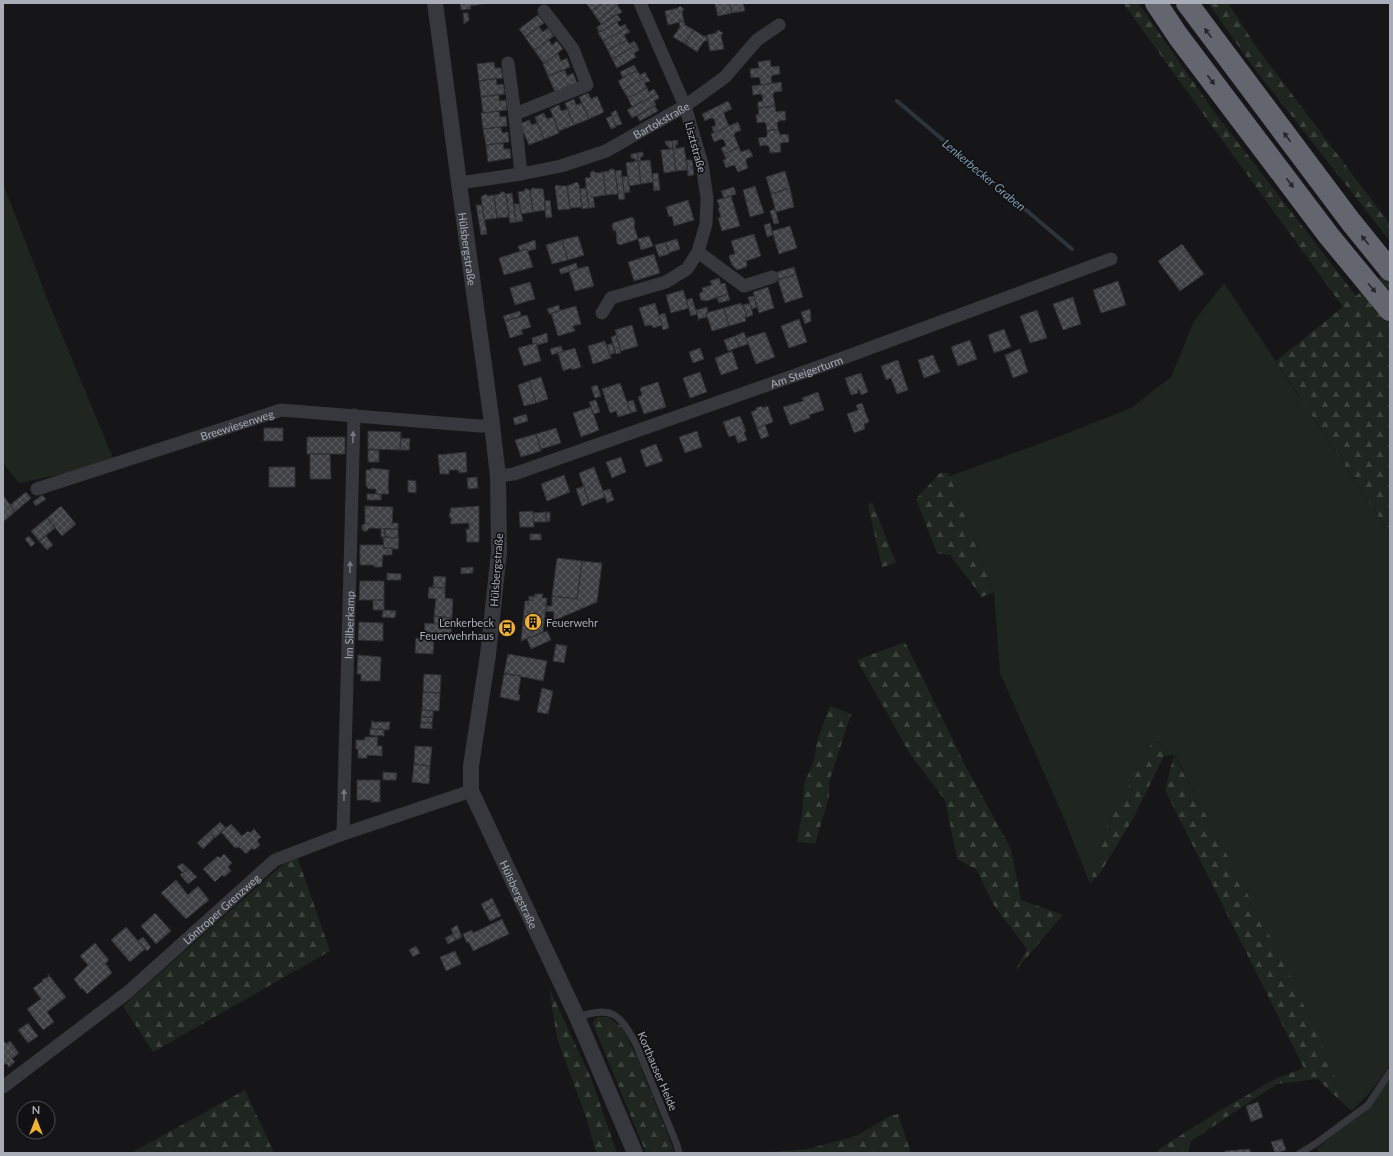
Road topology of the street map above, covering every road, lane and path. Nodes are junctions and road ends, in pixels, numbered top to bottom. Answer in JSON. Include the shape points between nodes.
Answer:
{"nodes":[{"id":1,"x":435,"y":3,"type":"edge"},
{"id":2,"x":640,"y":3,"type":"edge"},
{"id":3,"x":1156,"y":3,"type":"edge"},
{"id":4,"x":1187,"y":3,"type":"edge"},
{"id":5,"x":544,"y":11,"type":"dead end"},
{"id":6,"x":779,"y":25,"type":"dead end"},
{"id":7,"x":508,"y":63,"type":"dead end"},
{"id":8,"x":685,"y":106,"type":"junction"},
{"id":9,"x":515,"y":114,"type":"junction"},
{"id":10,"x":520,"y":174,"type":"junction"},
{"id":11,"x":459,"y":183,"type":"junction"},
{"id":12,"x":698,"y":252,"type":"junction"},
{"id":13,"x":1111,"y":260,"type":"dead end"},
{"id":14,"x":1390,"y":270,"type":"edge"},
{"id":15,"x":772,"y":277,"type":"dead end"},
{"id":16,"x":1390,"y":310,"type":"edge"},
{"id":17,"x":602,"y":313,"type":"dead end"},
{"id":18,"x":354,"y":415,"type":"junction"},
{"id":19,"x":492,"y":426,"type":"junction"},
{"id":20,"x":498,"y":476,"type":"junction"},
{"id":21,"x":37,"y":489,"type":"dead end"},
{"id":22,"x":471,"y":791,"type":"junction"},
{"id":23,"x":343,"y":834,"type":"junction"},
{"id":24,"x":577,"y":1017,"type":"junction"},
{"id":25,"x":1390,"y":1072,"type":"edge"},
{"id":26,"x":3,"y":1087,"type":"edge"},
{"id":27,"x":634,"y":1153,"type":"edge"},
{"id":28,"x":679,"y":1153,"type":"edge"},
{"id":29,"x":1300,"y":1153,"type":"edge"}],
"edges":[{"from":1,"to":11,"type":"street","name":"Hülsbergstraße"},
{"from":2,"to":8,"type":"street","name":"Lisztstraße"},
{"from":3,"to":16,"type":"highway","one_way":true,"via":[[1329,236]]},
{"from":14,"to":4,"type":"highway","one_way":true},
{"from":5,"to":9,"type":"street","via":[[573,49],[587,85]]},
{"from":6,"to":8,"type":"street","name":"Bartokstraße","via":[[757,40],[725,77]]},
{"from":7,"to":9,"type":"street"},
{"from":8,"to":10,"type":"street","name":"Bartokstraße","via":[[606,151],[561,166]]},
{"from":8,"to":12,"type":"street","name":"Lisztstraße","via":[[702,164],[707,198],[706,224]]},
{"from":9,"to":10,"type":"street"},
{"from":10,"to":11,"type":"street","name":"Bartokstraße"},
{"from":11,"to":19,"type":"street","name":"Hülsbergstraße"},
{"from":12,"to":15,"type":"street","via":[[744,286]]},
{"from":12,"to":17,"type":"street","name":"Lisztstraße","via":[[687,269],[666,282],[611,298]]},
{"from":13,"to":20,"type":"street","name":"Am Steigerturm","via":[[824,365],[514,474]]},
{"from":18,"to":19,"type":"street","name":"Breewiesenweg"},
{"from":18,"to":21,"type":"street","name":"Breewiesenweg","via":[[281,410]]},
{"from":23,"to":18,"type":"street","name":"Im Silberkamp","one_way":true},
{"from":19,"to":20,"type":"street","name":"Hülsbergstraße"},
{"from":20,"to":22,"type":"street","name":"Hülsbergstraße","via":[[499,552],[490,641],[471,766]]},
{"from":22,"to":23,"type":"street","name":"Löntroper Grenzweg"},
{"from":22,"to":24,"type":"street","name":"Hülsbergstraße"},
{"from":23,"to":26,"type":"street","name":"Löntroper Grenzweg","via":[[275,860],[128,992]]},
{"from":24,"to":27,"type":"street","name":"Hülsbergstraße"},
{"from":24,"to":28,"type":"lane","name":"Korthauser Heide","via":[[606,1012],[620,1018],[636,1044]]},
{"from":25,"to":29,"type":"lane","via":[[1368,1105]]}]}
